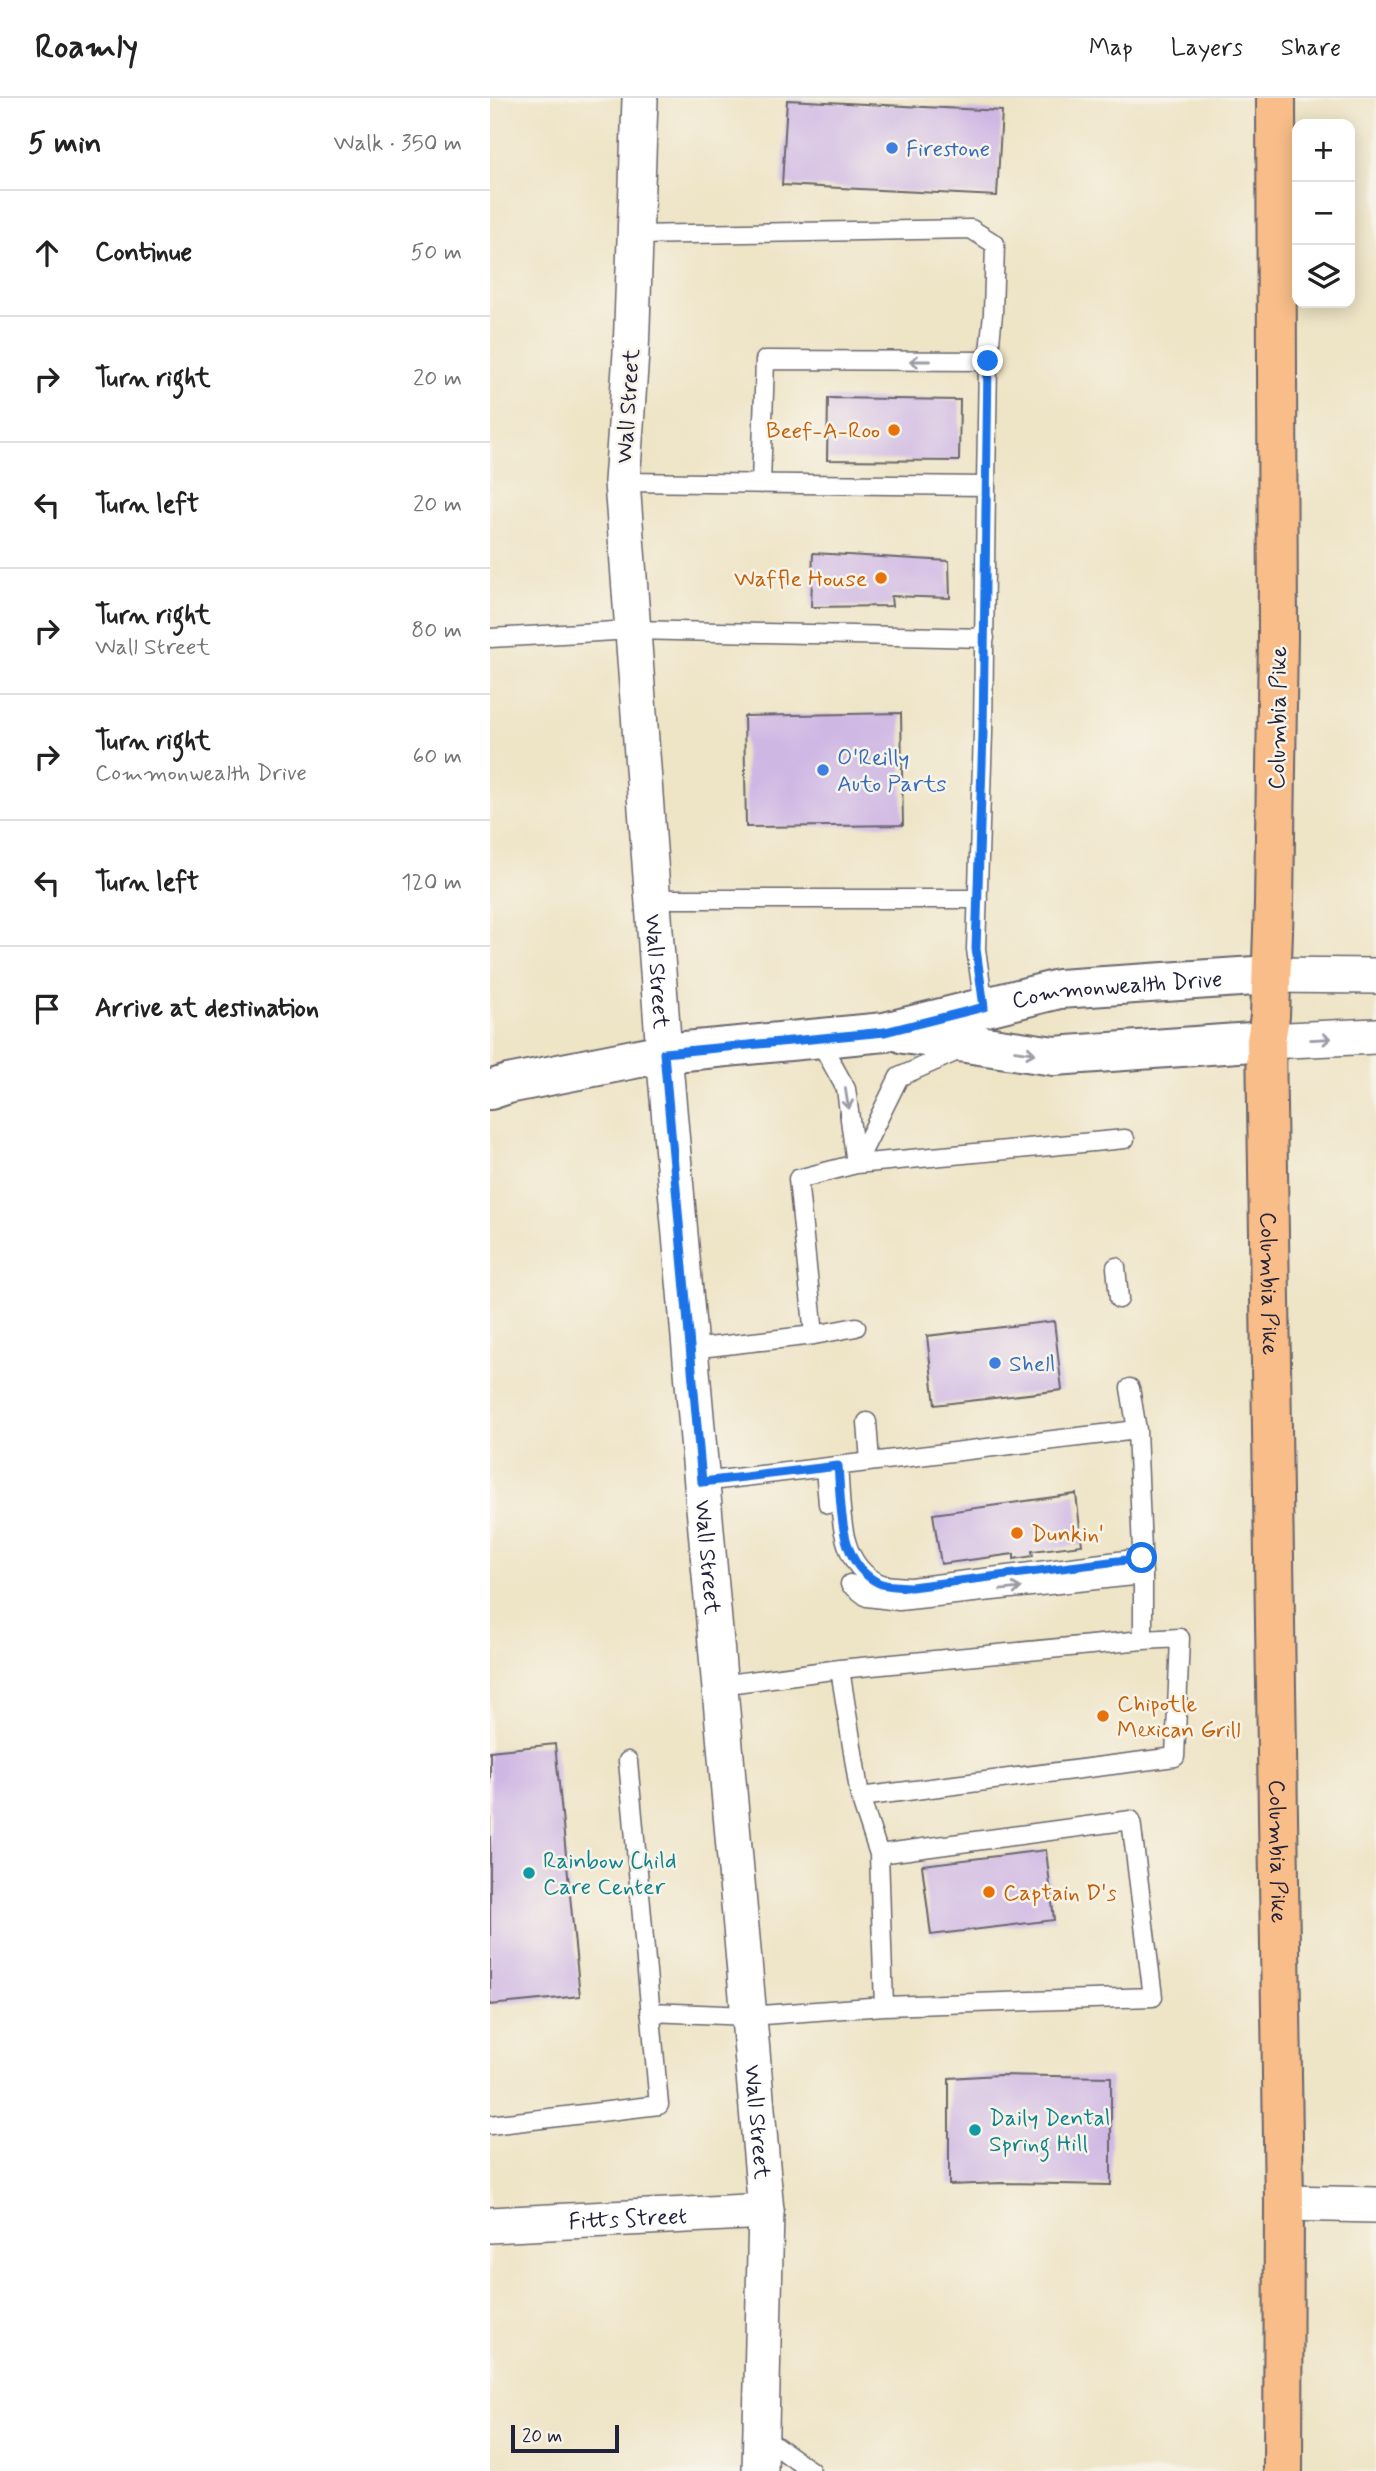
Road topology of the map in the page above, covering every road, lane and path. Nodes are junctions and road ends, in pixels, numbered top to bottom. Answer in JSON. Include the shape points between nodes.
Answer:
{"nodes":[{"id":1,"x":1276,"y":98,"type":"edge"},
{"id":2,"x":640,"y":100,"type":"edge"},
{"id":3,"x":635,"y":235,"type":"junction"},
{"id":4,"x":988,"y":361,"type":"junction"},
{"id":5,"x":622,"y":482,"type":"junction"},
{"id":6,"x":761,"y":484,"type":"junction"},
{"id":7,"x":986,"y":486,"type":"junction"},
{"id":8,"x":633,"y":630,"type":"junction"},
{"id":9,"x":490,"y":638,"type":"edge"},
{"id":10,"x":985,"y":638,"type":"junction"},
{"id":11,"x":653,"y":899,"type":"junction"},
{"id":12,"x":978,"y":899,"type":"junction"},
{"id":13,"x":1270,"y":975,"type":"junction"},
{"id":14,"x":1376,"y":976,"type":"edge"},
{"id":15,"x":984,"y":1007,"type":"junction"},
{"id":16,"x":885,"y":1032,"type":"junction"},
{"id":17,"x":1376,"y":1036,"type":"edge"},
{"id":18,"x":818,"y":1038,"type":"junction"},
{"id":19,"x":1266,"y":1041,"type":"junction"},
{"id":20,"x":974,"y":1044,"type":"junction"},
{"id":21,"x":664,"y":1053,"type":"junction"},
{"id":22,"x":490,"y":1090,"type":"edge"},
{"id":23,"x":1125,"y":1139,"type":"dead end"},
{"id":24,"x":856,"y":1164,"type":"junction"},
{"id":25,"x":1116,"y":1267,"type":"dead end"},
{"id":26,"x":1119,"y":1299,"type":"dead end"},
{"id":27,"x":856,"y":1327,"type":"dead end"},
{"id":28,"x":814,"y":1335,"type":"junction"},
{"id":29,"x":691,"y":1349,"type":"junction"},
{"id":30,"x":1130,"y":1388,"type":"dead end"},
{"id":31,"x":867,"y":1422,"type":"dead end"},
{"id":32,"x":1138,"y":1430,"type":"junction"},
{"id":33,"x":870,"y":1462,"type":"junction"},
{"id":34,"x":831,"y":1467,"type":"junction"},
{"id":35,"x":702,"y":1482,"type":"junction"},
{"id":36,"x":828,"y":1504,"type":"dead end"},
{"id":37,"x":1143,"y":1566,"type":"junction"},
{"id":38,"x":850,"y":1584,"type":"dead end"},
{"id":39,"x":1143,"y":1640,"type":"junction"},
{"id":40,"x":840,"y":1669,"type":"junction"},
{"id":41,"x":720,"y":1685,"type":"junction"},
{"id":42,"x":628,"y":1761,"type":"dead end"},
{"id":43,"x":860,"y":1797,"type":"junction"},
{"id":44,"x":879,"y":1854,"type":"junction"},
{"id":45,"x":884,"y":2006,"type":"junction"},
{"id":46,"x":650,"y":2012,"type":"junction"},
{"id":47,"x":749,"y":2016,"type":"junction"},
{"id":48,"x":490,"y":2125,"type":"edge"},
{"id":49,"x":1284,"y":2203,"type":"junction"},
{"id":50,"x":1376,"y":2204,"type":"edge"},
{"id":51,"x":766,"y":2211,"type":"junction"},
{"id":52,"x":490,"y":2225,"type":"edge"},
{"id":53,"x":762,"y":2436,"type":"junction"},
{"id":54,"x":760,"y":2471,"type":"edge"},
{"id":55,"x":811,"y":2471,"type":"edge"},
{"id":56,"x":1283,"y":2471,"type":"edge"}],
"edges":[{"from":1,"to":13,"type":"main road","name":"Columbia Pike","via":[[1278,636]]},
{"from":2,"to":3,"type":"street","name":"Wall Street"},
{"from":3,"to":4,"type":"lane","via":[[971,229],[995,244]]},
{"from":3,"to":5,"type":"street","name":"Wall Street"},
{"from":4,"to":6,"type":"lane","one_way":true,"via":[[765,360]]},
{"from":4,"to":7,"type":"lane"},
{"from":5,"to":6,"type":"lane"},
{"from":5,"to":8,"type":"street","name":"Wall Street"},
{"from":6,"to":7,"type":"lane"},
{"from":7,"to":10,"type":"lane"},
{"from":8,"to":9,"type":"lane"},
{"from":8,"to":10,"type":"lane"},
{"from":8,"to":11,"type":"street","name":"Wall Street"},
{"from":10,"to":12,"type":"lane"},
{"from":11,"to":12,"type":"lane"},
{"from":11,"to":21,"type":"street","name":"Wall Street"},
{"from":12,"to":15,"type":"lane","via":[[976,949]]},
{"from":13,"to":14,"type":"street"},
{"from":13,"to":15,"type":"street","name":"Commonwealth Drive","via":[[1059,989]]},
{"from":13,"to":19,"type":"main road","name":"Columbia Pike"},
{"from":15,"to":16,"type":"street","name":"Commonwealth Drive"},
{"from":16,"to":18,"type":"street","name":"Commonwealth Drive"},
{"from":16,"to":20,"type":"street","name":"Commonwealth Drive"},
{"from":19,"to":17,"type":"street","one_way":true},
{"from":18,"to":21,"type":"street","name":"Commonwealth Drive"},
{"from":18,"to":24,"type":"lane","one_way":true,"via":[[846,1089]]},
{"from":20,"to":19,"type":"street","name":"Commonwealth Drive","one_way":true,"via":[[1054,1056]]},
{"from":19,"to":49,"type":"main road","name":"Columbia Pike"},
{"from":20,"to":24,"type":"lane","via":[[899,1077]]},
{"from":21,"to":22,"type":"street","name":"Commonwealth Drive"},
{"from":21,"to":29,"type":"street","name":"Wall Street"},
{"from":23,"to":24,"type":"lane"},
{"from":24,"to":28,"type":"lane","via":[[798,1179]]},
{"from":25,"to":26,"type":"lane"},
{"from":27,"to":28,"type":"lane"},
{"from":28,"to":29,"type":"lane"},
{"from":29,"to":35,"type":"street","name":"Wall Street"},
{"from":30,"to":32,"type":"lane"},
{"from":31,"to":33,"type":"lane"},
{"from":32,"to":33,"type":"lane"},
{"from":32,"to":37,"type":"lane"},
{"from":33,"to":34,"type":"lane"},
{"from":34,"to":35,"type":"lane"},
{"from":34,"to":36,"type":"lane"},
{"from":34,"to":37,"type":"lane","via":[[845,1541],[854,1563],[880,1584],[911,1587]]},
{"from":35,"to":41,"type":"street","name":"Wall Street"},
{"from":38,"to":37,"type":"lane","one_way":true,"via":[[867,1597],[899,1601]]},
{"from":37,"to":39,"type":"lane"},
{"from":39,"to":40,"type":"lane"},
{"from":39,"to":43,"type":"lane","via":[[1180,1638],[1175,1758]]},
{"from":40,"to":41,"type":"lane"},
{"from":40,"to":43,"type":"lane"},
{"from":41,"to":47,"type":"street","name":"Wall Street"},
{"from":42,"to":46,"type":"lane"},
{"from":43,"to":44,"type":"lane"},
{"from":44,"to":45,"type":"lane"},
{"from":44,"to":45,"type":"lane","via":[[1131,1820],[1153,1997]]},
{"from":45,"to":47,"type":"lane"},
{"from":46,"to":47,"type":"lane"},
{"from":46,"to":48,"type":"lane","via":[[659,2105]]},
{"from":47,"to":51,"type":"street","name":"Wall Street"},
{"from":49,"to":50,"type":"street"},
{"from":49,"to":56,"type":"main road","name":"Columbia Pike"},
{"from":51,"to":52,"type":"street","name":"Fitts Street"},
{"from":51,"to":53,"type":"street","name":"Wall Street"},
{"from":53,"to":54,"type":"street","name":"Wall Street"},
{"from":53,"to":55,"type":"lane"}]}
